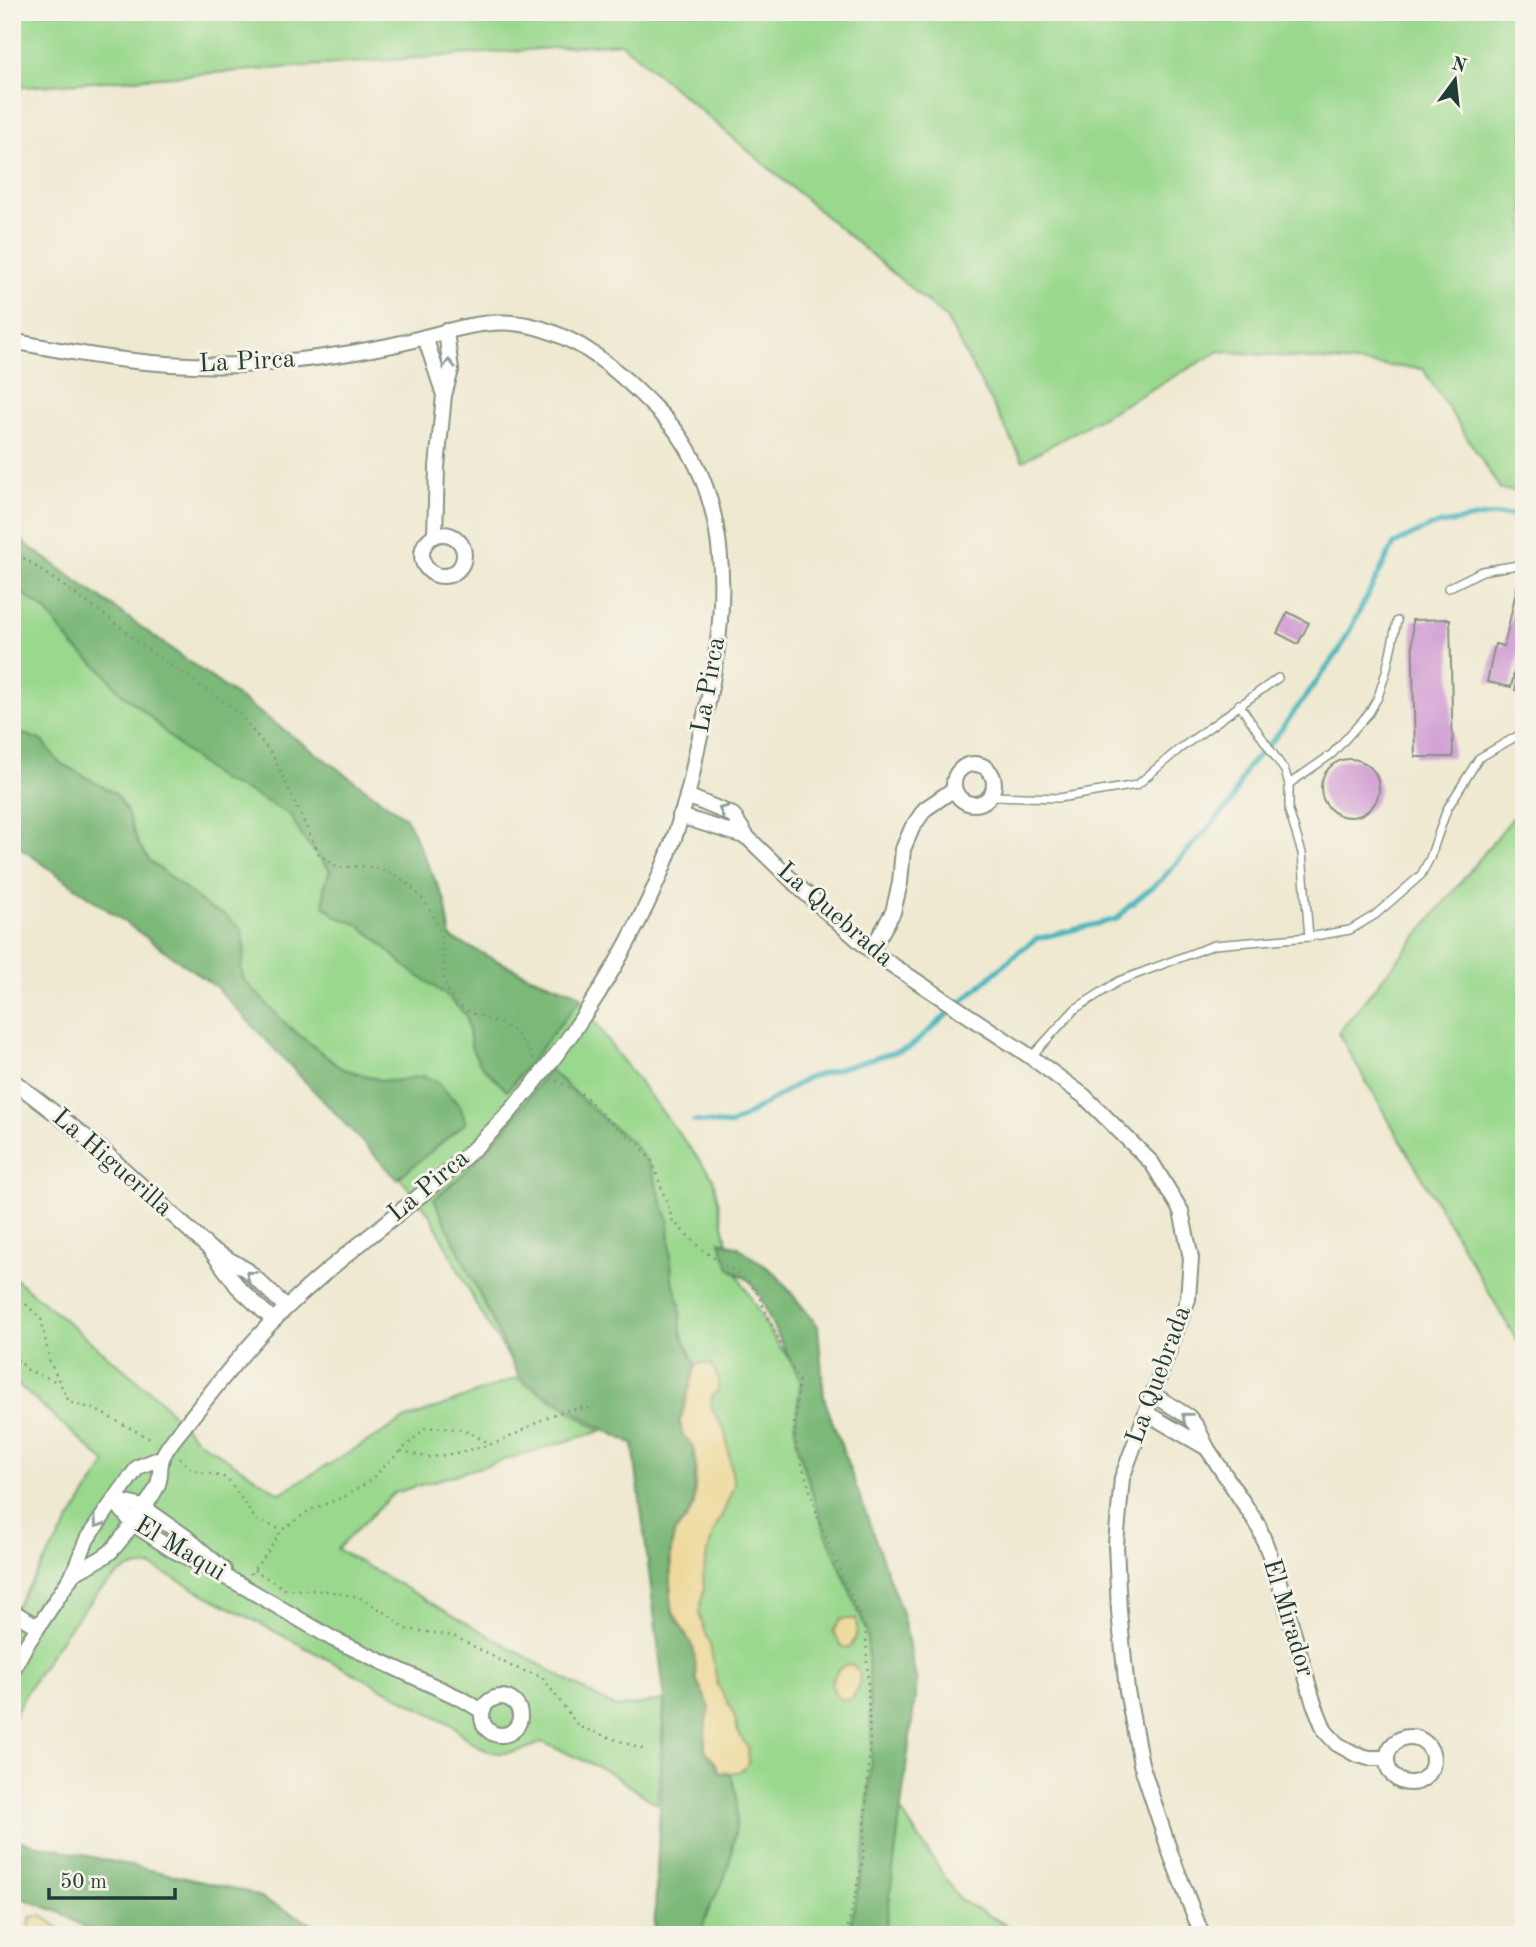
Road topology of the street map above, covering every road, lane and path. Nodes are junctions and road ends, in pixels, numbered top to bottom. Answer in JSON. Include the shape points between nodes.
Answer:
{"nodes":[{"id":1,"x":446,"y":331,"type":"junction"},
{"id":2,"x":425,"y":337,"type":"junction"},
{"id":3,"x":12,"y":341,"type":"edge"},
{"id":4,"x":443,"y":396,"type":"junction"},
{"id":5,"x":435,"y":536,"type":"dead end"},
{"id":6,"x":12,"y":550,"type":"edge"},
{"id":7,"x":1524,"y":564,"type":"edge"},
{"id":8,"x":1448,"y":588,"type":"dead end"},
{"id":9,"x":1397,"y":621,"type":"dead end"},
{"id":10,"x":1278,"y":678,"type":"dead end"},
{"id":11,"x":1239,"y":704,"type":"junction"},
{"id":12,"x":1524,"y":732,"type":"edge"},
{"id":13,"x":1289,"y":784,"type":"junction"},
{"id":14,"x":954,"y":789,"type":"junction"},
{"id":15,"x":687,"y":796,"type":"junction"},
{"id":16,"x":990,"y":796,"type":"junction"},
{"id":17,"x":680,"y":816,"type":"junction"},
{"id":18,"x":747,"y":837,"type":"junction"},
{"id":19,"x":1309,"y":937,"type":"junction"},
{"id":20,"x":871,"y":951,"type":"junction"},
{"id":21,"x":1031,"y":1057,"type":"junction"},
{"id":22,"x":543,"y":1072,"type":"junction"},
{"id":23,"x":12,"y":1080,"type":"edge"},
{"id":24,"x":210,"y":1248,"type":"junction"},
{"id":25,"x":12,"y":1301,"type":"edge"},
{"id":26,"x":286,"y":1307,"type":"junction"},
{"id":27,"x":273,"y":1320,"type":"junction"},
{"id":28,"x":12,"y":1354,"type":"edge"},
{"id":29,"x":58,"y":1382,"type":"junction"},
{"id":30,"x":1154,"y":1395,"type":"junction"},
{"id":31,"x":594,"y":1408,"type":"dead end"},
{"id":32,"x":1146,"y":1413,"type":"junction"},
{"id":33,"x":490,"y":1444,"type":"junction"},
{"id":34,"x":1207,"y":1448,"type":"junction"},
{"id":35,"x":401,"y":1451,"type":"junction"},
{"id":36,"x":164,"y":1453,"type":"junction"},
{"id":37,"x":114,"y":1500,"type":"junction"},
{"id":38,"x":143,"y":1507,"type":"junction"},
{"id":39,"x":132,"y":1523,"type":"junction"},
{"id":40,"x":282,"y":1531,"type":"junction"},
{"id":41,"x":254,"y":1570,"type":"junction"},
{"id":42,"x":73,"y":1574,"type":"junction"},
{"id":43,"x":241,"y":1585,"type":"junction"},
{"id":44,"x":12,"y":1611,"type":"edge"},
{"id":45,"x":38,"y":1627,"type":"junction"},
{"id":46,"x":19,"y":1643,"type":"edge"},
{"id":47,"x":12,"y":1671,"type":"edge"},
{"id":48,"x":482,"y":1711,"type":"dead end"},
{"id":49,"x":646,"y":1750,"type":"dead end"},
{"id":50,"x":1386,"y":1758,"type":"dead end"},
{"id":51,"x":846,"y":1935,"type":"edge"},
{"id":52,"x":1202,"y":1935,"type":"edge"}],
"edges":[{"from":1,"to":2,"type":"street","name":"La Pirca"},
{"from":4,"to":1,"type":"street","one_way":true,"via":[[452,370]]},
{"from":1,"to":15,"type":"street","name":"La Pirca","via":[[507,322],[573,342],[625,378],[679,435],[695,462],[713,511],[720,559],[720,624],[713,686]]},
{"from":2,"to":3,"type":"street","name":"La Pirca","via":[[320,358],[227,365],[144,363]]},
{"from":2,"to":4,"type":"street"},
{"from":4,"to":5,"type":"street"},
{"from":6,"to":22,"type":"path","via":[[237,711],[272,754],[319,854],[338,868],[383,870],[412,889],[438,923],[446,987],[452,998],[470,1013],[504,1025],[523,1041]]},
{"from":7,"to":8,"type":"lane","via":[[1482,571]]},
{"from":9,"to":13,"type":"lane","via":[[1386,673],[1369,713],[1332,754]]},
{"from":10,"to":11,"type":"lane"},
{"from":11,"to":13,"type":"lane"},
{"from":11,"to":16,"type":"lane","via":[[1137,785],[1059,798]]},
{"from":12,"to":19,"type":"lane","via":[[1479,758],[1447,809],[1421,875],[1350,930]]},
{"from":13,"to":19,"type":"lane"},
{"from":14,"to":16,"type":"street","via":[[971,804]]},
{"from":14,"to":16,"type":"street","via":[[962,768],[979,765],[992,776]]},
{"from":14,"to":20,"type":"street","via":[[925,809],[912,828],[903,849],[893,912]]},
{"from":15,"to":17,"type":"street","name":"La Pirca"},
{"from":18,"to":15,"type":"street","name":"La Quebrada","one_way":true,"via":[[733,815]]},
{"from":17,"to":18,"type":"street","name":"La Quebrada"},
{"from":17,"to":22,"type":"street","name":"La Pirca","via":[[637,926],[592,1003]]},
{"from":18,"to":20,"type":"street","name":"La Quebrada"},
{"from":19,"to":21,"type":"lane","via":[[1214,946],[1119,981],[1075,1009]]},
{"from":20,"to":21,"type":"street","name":"La Quebrada"},
{"from":21,"to":30,"type":"street","name":"La Quebrada","via":[[1084,1096],[1152,1163],[1181,1211],[1191,1258],[1188,1298]]},
{"from":22,"to":26,"type":"street","name":"La Pirca","via":[[466,1156]]},
{"from":22,"to":51,"type":"path","via":[[585,1096],[637,1142],[652,1161],[673,1221],[701,1249],[750,1282],[799,1381],[796,1444],[819,1521],[866,1632],[870,1744],[863,1860]]},
{"from":23,"to":24,"type":"street","name":"La Higuerilla","via":[[100,1148]]},
{"from":26,"to":24,"type":"street","name":"La Higuerilla","one_way":true,"via":[[247,1270]]},
{"from":24,"to":27,"type":"street","name":"La Higuerilla","via":[[238,1287]]},
{"from":25,"to":29,"type":"path","via":[[27,1304],[41,1319]]},
{"from":26,"to":27,"type":"street","name":"La Pirca"},
{"from":27,"to":36,"type":"street","name":"La Pirca"},
{"from":28,"to":29,"type":"path","via":[[28,1370]]},
{"from":29,"to":36,"type":"path","via":[[69,1402],[94,1409]]},
{"from":30,"to":32,"type":"street","name":"La Quebrada"},
{"from":34,"to":30,"type":"street","name":"El Mirador","one_way":true,"via":[[1189,1418]]},
{"from":31,"to":33,"type":"path","via":[[551,1414]]},
{"from":32,"to":34,"type":"street","name":"El Mirador"},
{"from":32,"to":52,"type":"street","name":"La Quebrada","via":[[1122,1478],[1116,1544],[1126,1691],[1141,1764]]},
{"from":33,"to":35,"type":"path","via":[[429,1457]]},
{"from":33,"to":35,"type":"path","via":[[471,1432],[425,1428]]},
{"from":34,"to":50,"type":"street","name":"El Mirador","via":[[1258,1525],[1325,1731],[1354,1754]]},
{"from":35,"to":40,"type":"path","via":[[367,1483],[310,1510]]},
{"from":36,"to":37,"type":"street","name":"La Pirca","via":[[138,1467]]},
{"from":36,"to":38,"type":"street","name":"La Pirca","via":[[158,1485]]},
{"from":36,"to":40,"type":"path","via":[[191,1469],[227,1478],[256,1520]]},
{"from":37,"to":38,"type":"street","name":"El Maqui"},
{"from":37,"to":39,"type":"street","name":"El Maqui"},
{"from":37,"to":42,"type":"street","name":"La Pirca","one_way":true,"via":[[87,1539]]},
{"from":38,"to":39,"type":"street","name":"La Pirca"},
{"from":38,"to":43,"type":"street","name":"El Maqui"},
{"from":39,"to":42,"type":"street","name":"La Pirca","via":[[110,1552]]},
{"from":39,"to":43,"type":"street","name":"El Maqui"},
{"from":40,"to":41,"type":"path"},
{"from":41,"to":43,"type":"path"},
{"from":41,"to":49,"type":"path","via":[[285,1589],[358,1597],[405,1629],[454,1636],[513,1667],[542,1676],[579,1727]]},
{"from":42,"to":45,"type":"street","name":"La Pirca"},
{"from":43,"to":48,"type":"street","name":"El Maqui","via":[[333,1639]]},
{"from":44,"to":45,"type":"street"},
{"from":45,"to":46,"type":"street","name":"La Pirca"},
{"from":46,"to":47,"type":"street","name":"La Pirca"}]}
